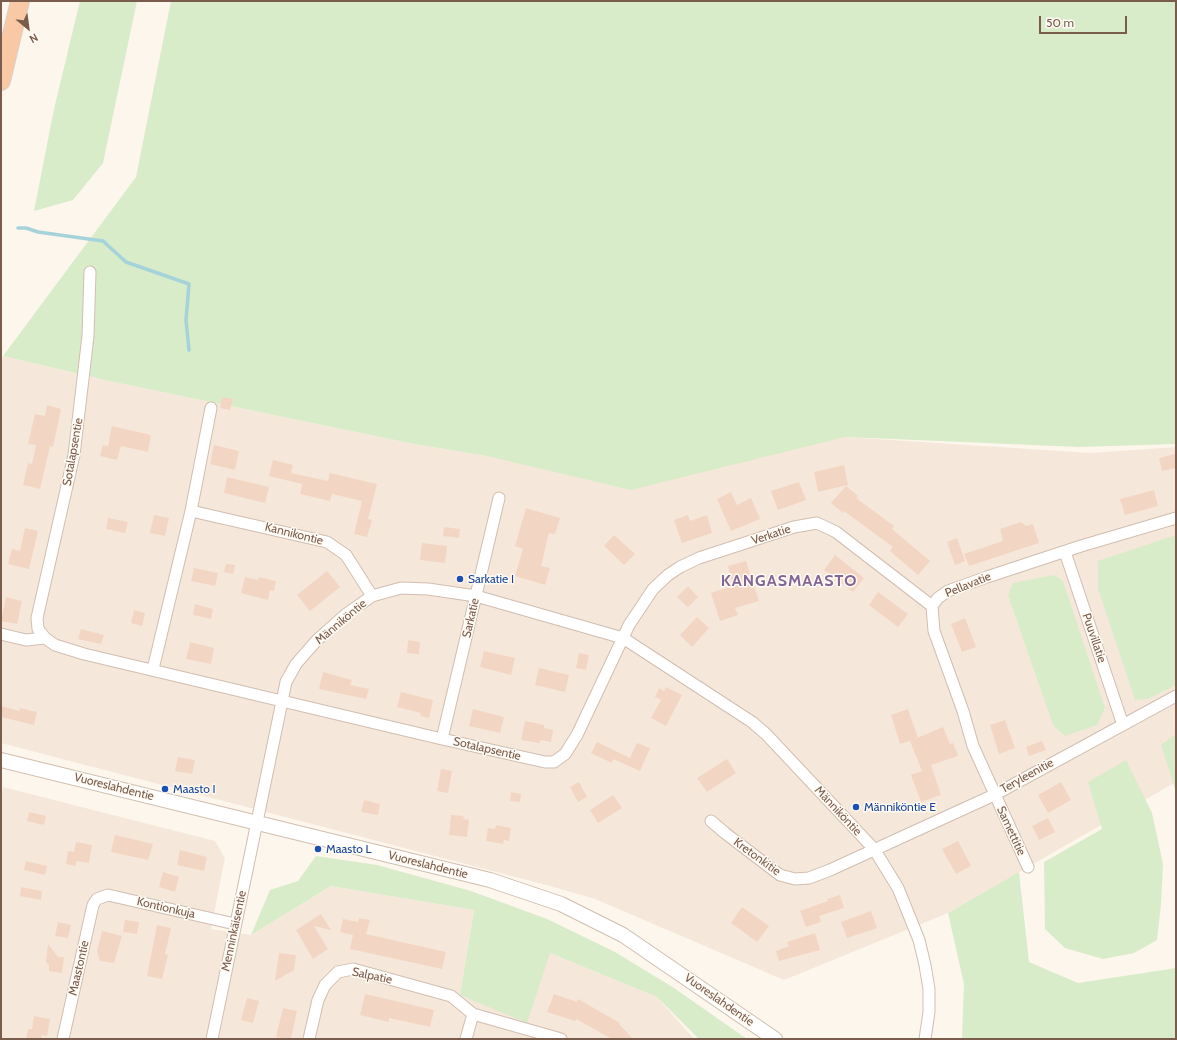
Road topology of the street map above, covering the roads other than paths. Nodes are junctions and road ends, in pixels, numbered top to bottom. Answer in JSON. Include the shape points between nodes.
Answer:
{"nodes":[{"id":1,"x":20,"y":1,"type":"edge"},
{"id":2,"x":1,"y":81,"type":"edge"},
{"id":3,"x":90,"y":272,"type":"dead end"},
{"id":4,"x":211,"y":408,"type":"dead end"},
{"id":5,"x":499,"y":498,"type":"dead end"},
{"id":6,"x":191,"y":511,"type":"junction"},
{"id":7,"x":1176,"y":518,"type":"edge"},
{"id":8,"x":1065,"y":552,"type":"junction"},
{"id":9,"x":372,"y":596,"type":"junction"},
{"id":10,"x":476,"y":596,"type":"junction"},
{"id":11,"x":932,"y":606,"type":"junction"},
{"id":12,"x":1,"y":634,"type":"edge"},
{"id":13,"x":45,"y":638,"type":"junction"},
{"id":14,"x":622,"y":638,"type":"junction"},
{"id":15,"x":153,"y":669,"type":"junction"},
{"id":16,"x":1176,"y":696,"type":"edge"},
{"id":17,"x":282,"y":700,"type":"junction"},
{"id":18,"x":1123,"y":725,"type":"junction"},
{"id":19,"x":442,"y":739,"type":"junction"},
{"id":20,"x":1,"y":760,"type":"edge"},
{"id":21,"x":994,"y":794,"type":"junction"},
{"id":22,"x":711,"y":821,"type":"dead end"},
{"id":23,"x":257,"y":824,"type":"junction"},
{"id":24,"x":874,"y":849,"type":"junction"},
{"id":25,"x":1028,"y":867,"type":"dead end"},
{"id":26,"x":97,"y":899,"type":"joint"},
{"id":27,"x":235,"y":924,"type":"junction"},
{"id":28,"x":472,"y":1014,"type":"junction"},
{"id":29,"x":63,"y":1039,"type":"edge"},
{"id":30,"x":212,"y":1039,"type":"edge"},
{"id":31,"x":309,"y":1039,"type":"edge"},
{"id":32,"x":466,"y":1039,"type":"edge"},
{"id":33,"x":561,"y":1039,"type":"edge"},
{"id":34,"x":775,"y":1039,"type":"edge"},
{"id":35,"x":925,"y":1039,"type":"edge"}],
"edges":[{"from":1,"to":2,"type":"highway"},
{"from":3,"to":13,"type":"street","name":"Sotalapsentie","via":[[88,336],[74,455],[37,618],[38,629]]},
{"from":4,"to":6,"type":"street"},
{"from":5,"to":10,"type":"street","name":"Sarkatie"},
{"from":6,"to":9,"type":"street","name":"Kannikontie","via":[[326,542],[346,555]]},
{"from":6,"to":15,"type":"street"},
{"from":7,"to":8,"type":"street","name":"Pellavatie"},
{"from":8,"to":11,"type":"street","name":"Pellavatie","via":[[948,591]]},
{"from":8,"to":18,"type":"street","name":"Puuvillatie"},
{"from":9,"to":10,"type":"street","name":"Männiköntie","via":[[401,588]]},
{"from":9,"to":17,"type":"street","name":"Männiköntie","via":[[345,615],[296,664],[286,682]]},
{"from":10,"to":14,"type":"street","name":"Männiköntie"},
{"from":10,"to":19,"type":"street","name":"Sarkatie"},
{"from":11,"to":14,"type":"street","name":"Verkatie","via":[[836,532],[817,523],[808,523],[699,558],[680,567],[653,589]]},
{"from":11,"to":21,"type":"street","name":"Pellavatie","via":[[934,631],[973,746]]},
{"from":12,"to":13,"type":"street","via":[[26,640]]},
{"from":13,"to":15,"type":"street","name":"Sotalapsentie","via":[[55,645],[84,654]]},
{"from":14,"to":19,"type":"street","name":"Sotalapsentie","via":[[577,735],[565,754],[554,762]]},
{"from":14,"to":24,"type":"street","name":"Männiköntie","via":[[752,722]]},
{"from":15,"to":17,"type":"street","name":"Sotalapsentie"},
{"from":16,"to":18,"type":"street","name":"Teryleenitie"},
{"from":17,"to":19,"type":"street","name":"Sotalapsentie"},
{"from":17,"to":23,"type":"street","name":"Männiköntie"},
{"from":18,"to":21,"type":"street","name":"Teryleenitie"},
{"from":20,"to":23,"type":"street","name":"Vuoreslahdentie"},
{"from":21,"to":24,"type":"street","name":"Teryleenitie"},
{"from":21,"to":25,"type":"street","name":"Samettitie"},
{"from":22,"to":24,"type":"street","name":"Kretonkitie","via":[[780,875],[795,879],[809,878]]},
{"from":23,"to":27,"type":"street","name":"Menninkäisentie"},
{"from":23,"to":34,"type":"street","name":"Vuoreslahdentie","via":[[490,880],[561,904],[623,935]]},
{"from":24,"to":35,"type":"street","name":"Männiköntie","via":[[898,888],[919,940],[929,989]]},
{"from":26,"to":27,"type":"street","name":"Kontionkuja","via":[[108,895]]},
{"from":26,"to":29,"type":"street","name":"Maastontie","via":[[93,905]]},
{"from":27,"to":30,"type":"street","name":"Menninkäisentie"},
{"from":28,"to":31,"type":"street","name":"Salpatie","via":[[451,996],[353,969],[338,972],[325,985],[318,1000]]},
{"from":28,"to":32,"type":"street"},
{"from":28,"to":33,"type":"street"}]}
